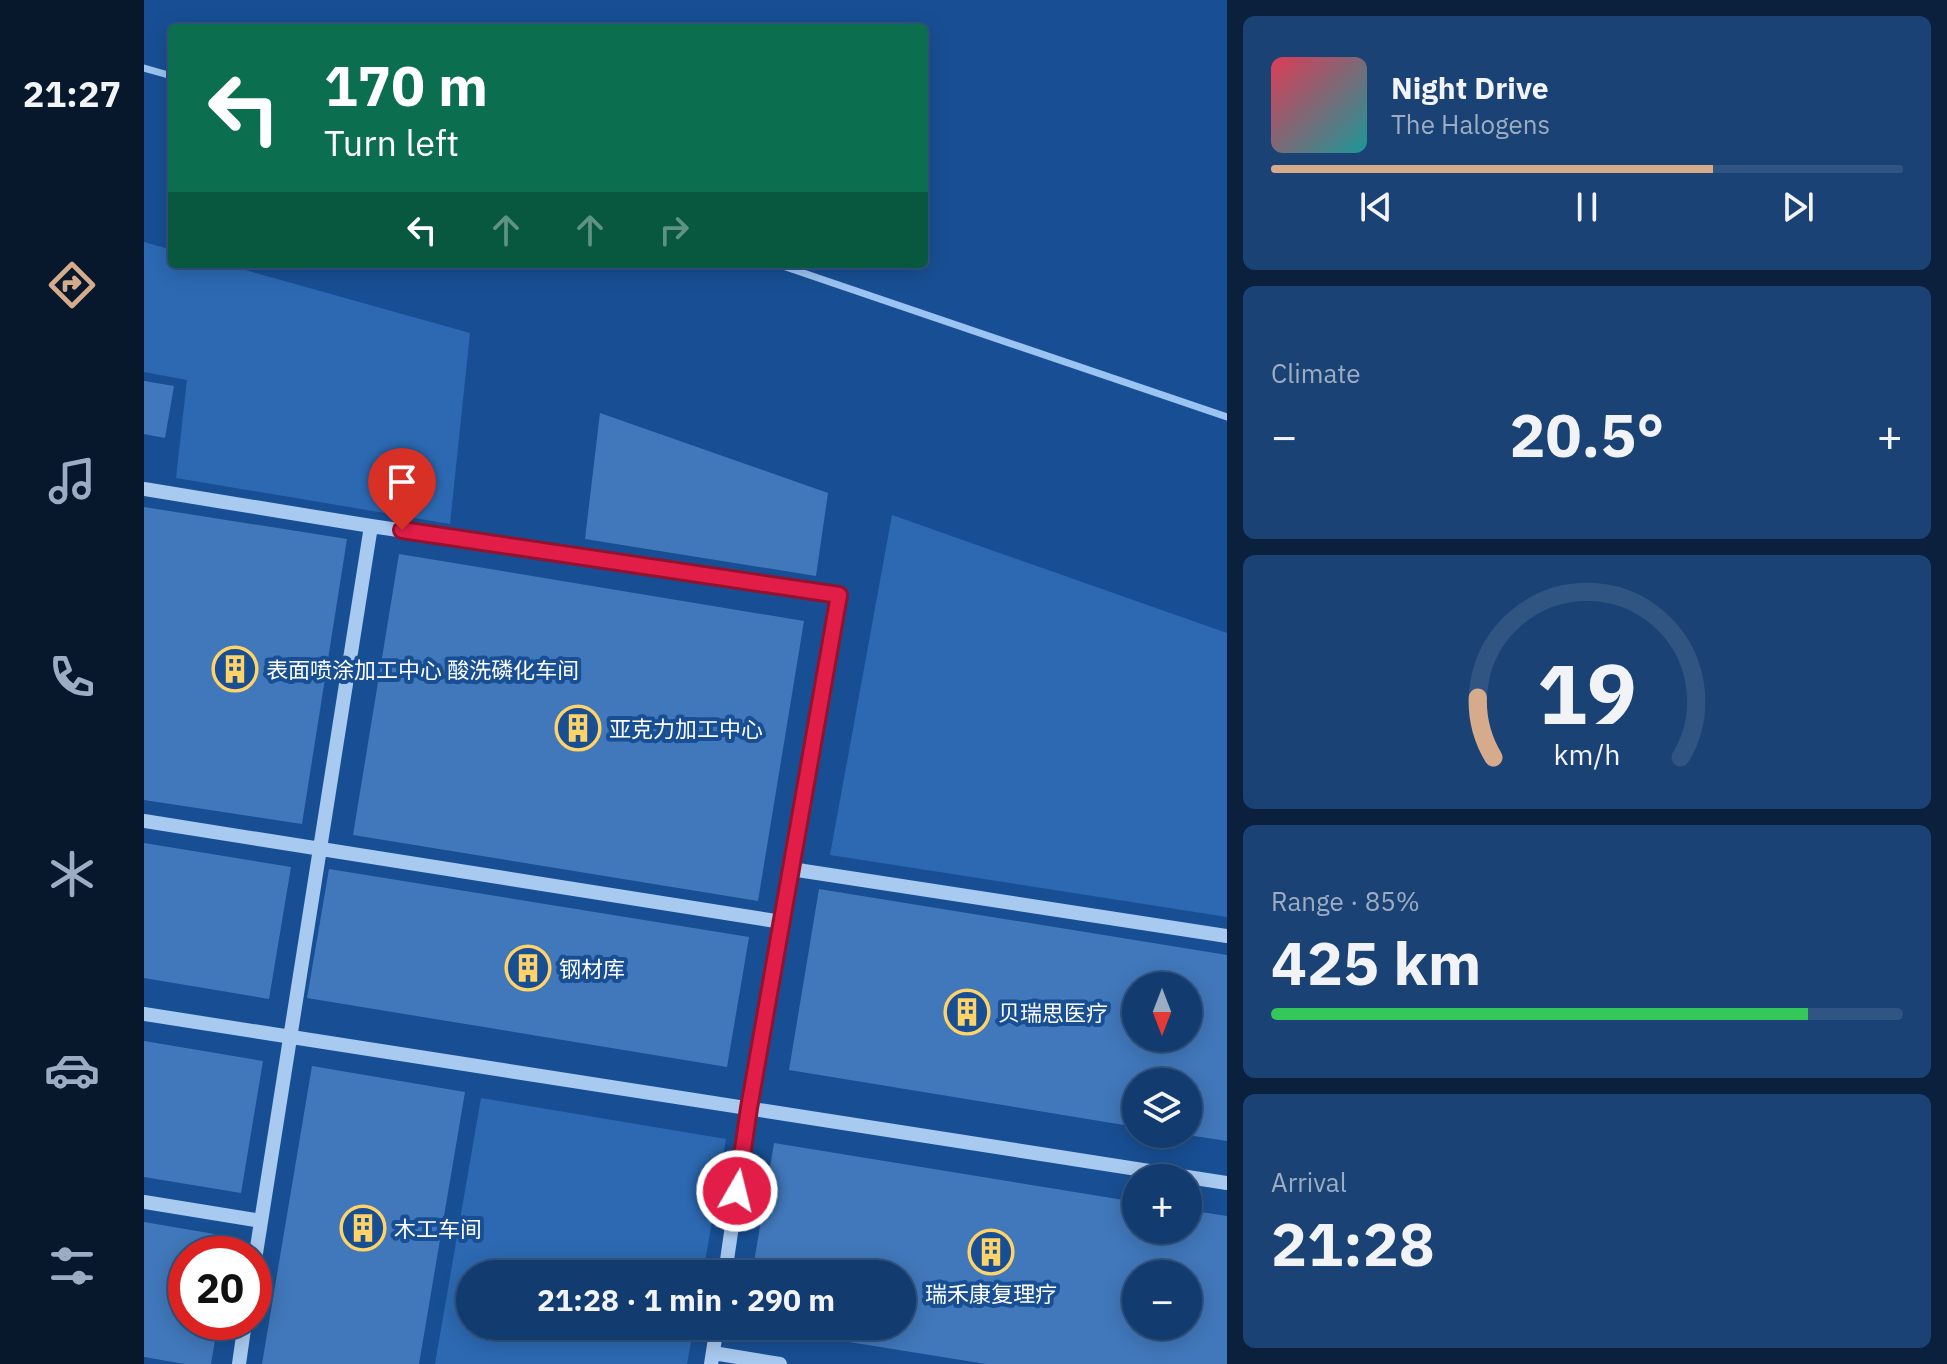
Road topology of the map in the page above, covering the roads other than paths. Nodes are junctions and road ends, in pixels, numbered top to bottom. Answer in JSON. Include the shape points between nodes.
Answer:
{"nodes":[{"id":1,"x":144,"y":489,"type":"edge"},
{"id":2,"x":371,"y":526,"type":"junction"},
{"id":3,"x":144,"y":821,"type":"edge"},
{"id":4,"x":320,"y":849,"type":"junction"},
{"id":5,"x":791,"y":869,"type":"junction"},
{"id":6,"x":782,"y":922,"type":"junction"},
{"id":7,"x":1227,"y":936,"type":"edge"},
{"id":8,"x":144,"y":1014,"type":"edge"},
{"id":9,"x":290,"y":1037,"type":"junction"},
{"id":10,"x":749,"y":1108,"type":"junction"},
{"id":11,"x":1227,"y":1183,"type":"edge"},
{"id":12,"x":144,"y":1202,"type":"edge"},
{"id":13,"x":261,"y":1221,"type":"junction"},
{"id":14,"x":259,"y":1236,"type":"edge"},
{"id":15,"x":727,"y":1260,"type":"edge"},
{"id":16,"x":242,"y":1340,"type":"edge"},
{"id":17,"x":712,"y":1359,"type":"edge"},
{"id":18,"x":239,"y":1364,"type":"edge"},
{"id":19,"x":780,"y":1364,"type":"edge"}],
"edges":[{"from":1,"to":2,"type":"lane"},
{"from":2,"to":4,"type":"lane"},
{"from":2,"to":5,"type":"lane","via":[[839,595]]},
{"from":3,"to":4,"type":"lane"},
{"from":4,"to":6,"type":"lane"},
{"from":4,"to":9,"type":"lane"},
{"from":5,"to":6,"type":"lane"},
{"from":5,"to":7,"type":"lane"},
{"from":6,"to":10,"type":"lane"},
{"from":8,"to":9,"type":"lane"},
{"from":9,"to":10,"type":"lane"},
{"from":9,"to":13,"type":"lane"},
{"from":10,"to":11,"type":"lane"},
{"from":10,"to":15,"type":"lane"},
{"from":12,"to":13,"type":"lane"},
{"from":13,"to":14,"type":"lane"},
{"from":16,"to":18,"type":"lane"},
{"from":17,"to":19,"type":"lane"}]}
